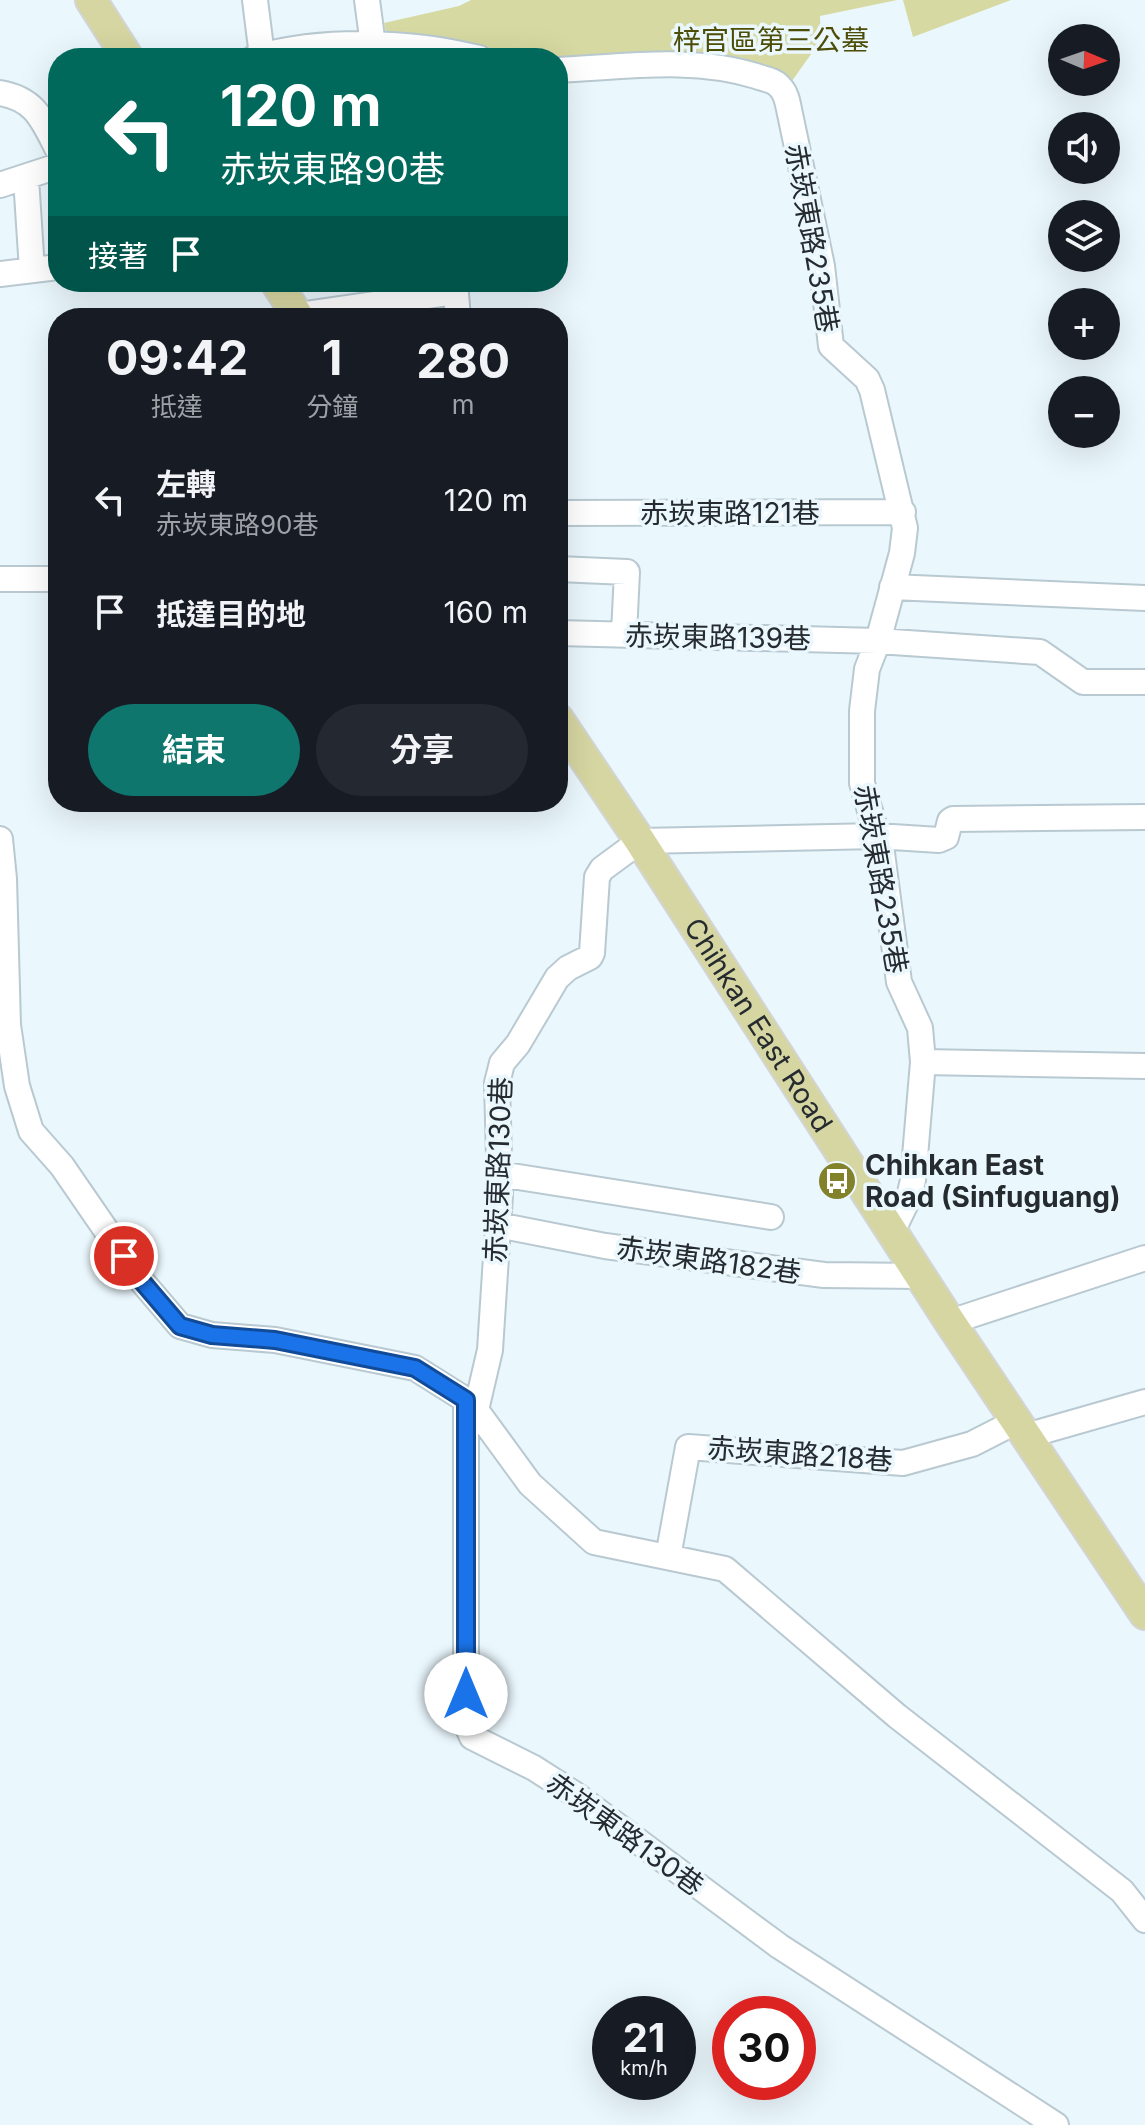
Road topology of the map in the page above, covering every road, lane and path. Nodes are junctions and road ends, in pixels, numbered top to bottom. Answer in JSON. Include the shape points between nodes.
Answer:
{"nodes":[{"id":1,"x":91,"y":0,"type":"edge"},
{"id":2,"x":255,"y":0,"type":"edge"},
{"id":3,"x":367,"y":0,"type":"edge"},
{"id":4,"x":373,"y":45,"type":"junction"},
{"id":5,"x":122,"y":48,"type":"edge"},
{"id":6,"x":258,"y":48,"type":"edge"},
{"id":7,"x":312,"y":48,"type":"edge"},
{"id":8,"x":426,"y":48,"type":"edge"},
{"id":9,"x":568,"y":69,"type":"edge"},
{"id":10,"x":0,"y":93,"type":"edge"},
{"id":11,"x":48,"y":131,"type":"edge"},
{"id":12,"x":48,"y":170,"type":"edge"},
{"id":13,"x":26,"y":178,"type":"junction"},
{"id":14,"x":0,"y":185,"type":"edge"},
{"id":15,"x":48,"y":268,"type":"edge"},
{"id":16,"x":32,"y":270,"type":"junction"},
{"id":17,"x":0,"y":274,"type":"edge"},
{"id":18,"x":429,"y":292,"type":"edge"},
{"id":19,"x":345,"y":308,"type":"edge"},
{"id":20,"x":903,"y":512,"type":"junction"},
{"id":21,"x":568,"y":513,"type":"edge"},
{"id":22,"x":568,"y":569,"type":"edge"},
{"id":23,"x":0,"y":579,"type":"edge"},
{"id":24,"x":48,"y":579,"type":"edge"},
{"id":25,"x":892,"y":587,"type":"junction"},
{"id":26,"x":1145,"y":598,"type":"edge"},
{"id":27,"x":568,"y":633,"type":"edge"},
{"id":28,"x":624,"y":634,"type":"junction"},
{"id":29,"x":878,"y":641,"type":"junction"},
{"id":30,"x":1145,"y":682,"type":"edge"},
{"id":31,"x":568,"y":734,"type":"edge"},
{"id":32,"x":1145,"y":817,"type":"edge"},
{"id":33,"x":877,"y":836,"type":"junction"},
{"id":34,"x":0,"y":839,"type":"edge"},
{"id":35,"x":640,"y":841,"type":"junction"},
{"id":36,"x":923,"y":1062,"type":"junction"},
{"id":37,"x":1145,"y":1066,"type":"edge"},
{"id":38,"x":499,"y":1174,"type":"junction"},
{"id":39,"x":771,"y":1217,"type":"dead end"},
{"id":40,"x":498,"y":1225,"type":"junction"},
{"id":41,"x":893,"y":1230,"type":"junction"},
{"id":42,"x":1145,"y":1258,"type":"edge"},
{"id":43,"x":921,"y":1276,"type":"junction"},
{"id":44,"x":950,"y":1322,"type":"junction"},
{"id":45,"x":1145,"y":1402,"type":"edge"},
{"id":46,"x":471,"y":1405,"type":"junction"},
{"id":47,"x":1022,"y":1428,"type":"junction"},
{"id":48,"x":668,"y":1557,"type":"junction"},
{"id":49,"x":1145,"y":1614,"type":"edge"},
{"id":50,"x":1145,"y":1920,"type":"edge"},
{"id":51,"x":1056,"y":2125,"type":"edge"}],
"edges":[{"from":1,"to":5,"type":"main road"},
{"from":2,"to":6,"type":"street"},
{"from":3,"to":4,"type":"street"},
{"from":4,"to":7,"type":"street"},
{"from":4,"to":8,"type":"street"},
{"from":9,"to":20,"type":"street","name":"赤崁東路235巷","via":[[716,67],[779,85],[822,266],[831,346],[872,390]]},
{"from":10,"to":11,"type":"street","via":[[36,109]]},
{"from":12,"to":13,"type":"street"},
{"from":13,"to":14,"type":"street"},
{"from":13,"to":16,"type":"street"},
{"from":15,"to":16,"type":"street"},
{"from":16,"to":17,"type":"street"},
{"from":18,"to":19,"type":"street"},
{"from":20,"to":21,"type":"street","name":"赤崁東路121巷"},
{"from":20,"to":25,"type":"street","name":"赤崁東路235巷","via":[[905,541]]},
{"from":22,"to":28,"type":"street","via":[[627,572]]},
{"from":23,"to":24,"type":"street"},
{"from":25,"to":26,"type":"street"},
{"from":25,"to":29,"type":"street","name":"赤崁東路235巷"},
{"from":27,"to":28,"type":"street","name":"赤崁東路139巷"},
{"from":28,"to":29,"type":"street","name":"赤崁東路139巷"},
{"from":29,"to":30,"type":"street","name":"赤崁東路139巷","via":[[1040,652],[1083,682]]},
{"from":29,"to":33,"type":"street","name":"赤崁東路235巷","via":[[867,669],[862,711],[862,783]]},
{"from":31,"to":35,"type":"main road","name":"Chihkan East Road"},
{"from":32,"to":33,"type":"street","via":[[961,818],[950,821],[943,839]]},
{"from":33,"to":35,"type":"street"},
{"from":33,"to":36,"type":"street","name":"赤崁東路235巷","via":[[899,982],[917,1016]]},
{"from":34,"to":46,"type":"street","via":[[8,1025],[21,1101],[31,1131],[62,1166],[139,1278],[180,1326],[415,1368]]},
{"from":35,"to":38,"type":"street","name":"赤崁東路130巷","via":[[597,877],[590,957],[557,978],[502,1063],[497,1083]]},
{"from":35,"to":41,"type":"main road","name":"Chihkan East Road"},
{"from":36,"to":37,"type":"street"},
{"from":36,"to":41,"type":"street","name":"赤崁東路235巷","via":[[913,1180]]},
{"from":38,"to":39,"type":"street","name":"赤崁東路182巷"},
{"from":38,"to":40,"type":"street","name":"赤崁東路130巷"},
{"from":40,"to":43,"type":"street","name":"赤崁東路182巷","via":[[605,1246],[824,1275]]},
{"from":40,"to":46,"type":"street","name":"赤崁東路130巷","via":[[490,1350]]},
{"from":41,"to":43,"type":"main road","name":"Chihkan East Road"},
{"from":42,"to":44,"type":"street"},
{"from":43,"to":44,"type":"main road","name":"Chihkan East Road"},
{"from":44,"to":47,"type":"main road","name":"Chihkan East Road"},
{"from":45,"to":47,"type":"street"},
{"from":46,"to":48,"type":"street","via":[[530,1484],[594,1542]]},
{"from":46,"to":51,"type":"street","name":"赤崁東路130巷","via":[[466,1723],[472,1737],[576,1795],[779,1946]]},
{"from":47,"to":48,"type":"street","name":"赤崁東路218巷","via":[[903,1463],[688,1447]]},
{"from":47,"to":49,"type":"main road","name":"Chihkan East Road"},
{"from":48,"to":50,"type":"street","via":[[725,1569],[897,1716],[1122,1891]]}]}
